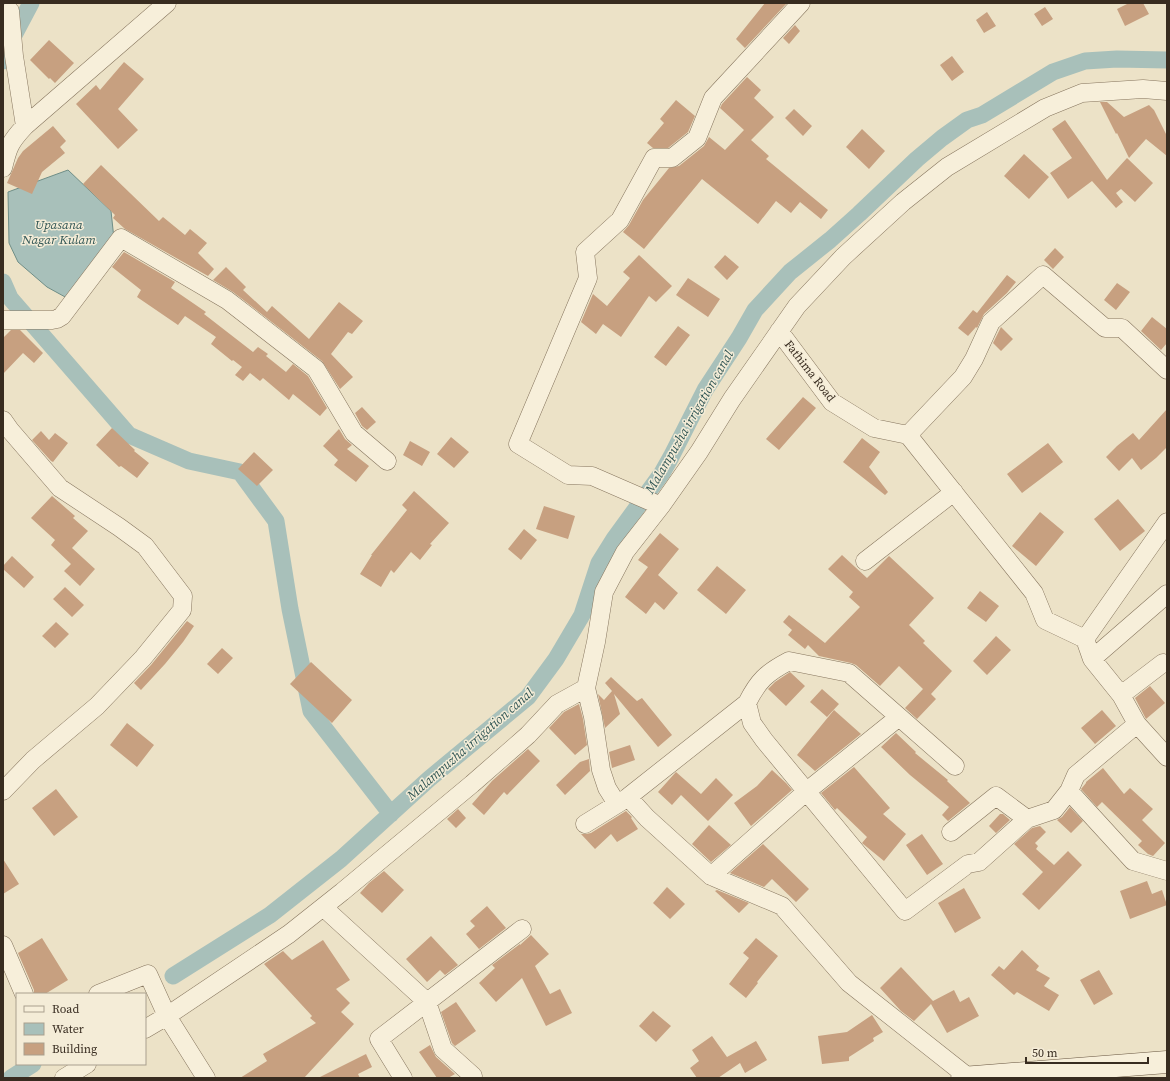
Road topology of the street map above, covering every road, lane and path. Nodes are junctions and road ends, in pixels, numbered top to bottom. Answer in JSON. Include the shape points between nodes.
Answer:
{"nodes":[{"id":1,"x":167,"y":3,"type":"edge"},
{"id":2,"x":801,"y":3,"type":"edge"},
{"id":3,"x":10,"y":11,"type":"dead end"},
{"id":4,"x":1167,"y":91,"type":"edge"},
{"id":5,"x":25,"y":126,"type":"junction"},
{"id":6,"x":3,"y":168,"type":"edge"},
{"id":7,"x":3,"y":320,"type":"edge"},
{"id":8,"x":779,"y":331,"type":"junction"},
{"id":9,"x":1167,"y":370,"type":"edge"},
{"id":10,"x":3,"y":420,"type":"edge"},
{"id":11,"x":908,"y":435,"type":"junction"},
{"id":12,"x":386,"y":461,"type":"dead end"},
{"id":13,"x":954,"y":492,"type":"junction"},
{"id":14,"x":653,"y":503,"type":"junction"},
{"id":15,"x":1167,"y":522,"type":"edge"},
{"id":16,"x":864,"y":562,"type":"dead end"},
{"id":17,"x":1167,"y":594,"type":"edge"},
{"id":18,"x":1085,"y":638,"type":"junction"},
{"id":19,"x":1092,"y":658,"type":"junction"},
{"id":20,"x":1163,"y":663,"type":"dead end"},
{"id":21,"x":586,"y":688,"type":"junction"},
{"id":22,"x":1120,"y":695,"type":"junction"},
{"id":23,"x":747,"y":703,"type":"junction"},
{"id":24,"x":899,"y":717,"type":"junction"},
{"id":25,"x":1137,"y":724,"type":"junction"},
{"id":26,"x":1167,"y":757,"type":"edge"},
{"id":27,"x":955,"y":766,"type":"dead end"},
{"id":28,"x":3,"y":791,"type":"edge"},
{"id":29,"x":807,"y":791,"type":"junction"},
{"id":30,"x":1069,"y":791,"type":"junction"},
{"id":31,"x":622,"y":801,"type":"junction"},
{"id":32,"x":1027,"y":819,"type":"junction"},
{"id":33,"x":585,"y":824,"type":"dead end"},
{"id":34,"x":951,"y":832,"type":"dead end"},
{"id":35,"x":1167,"y":871,"type":"edge"},
{"id":36,"x":710,"y":876,"type":"junction"},
{"id":37,"x":323,"y":907,"type":"junction"},
{"id":38,"x":522,"y":929,"type":"dead end"},
{"id":39,"x":3,"y":945,"type":"edge"},
{"id":40,"x":24,"y":993,"type":"edge"},
{"id":41,"x":100,"y":993,"type":"edge"},
{"id":42,"x":427,"y":1002,"type":"junction"},
{"id":43,"x":167,"y":1016,"type":"junction"},
{"id":44,"x":146,"y":1028,"type":"edge"},
{"id":45,"x":1167,"y":1062,"type":"edge"},
{"id":46,"x":85,"y":1065,"type":"edge"},
{"id":47,"x":473,"y":1076,"type":"dead end"},
{"id":48,"x":965,"y":1077,"type":"edge"},
{"id":49,"x":64,"y":1078,"type":"edge"},
{"id":50,"x":206,"y":1078,"type":"edge"},
{"id":51,"x":403,"y":1078,"type":"edge"}],
"edges":[{"from":1,"to":5,"type":"street"},
{"from":2,"to":14,"type":"street","via":[[713,98],[697,138],[672,158],[654,158],[620,220],[585,252],[588,278],[518,444],[568,475],[592,476]]},
{"from":3,"to":5,"type":"street"},
{"from":4,"to":8,"type":"street","via":[[1143,89],[1082,93],[1045,108],[947,167],[903,202],[843,257],[797,306]]},
{"from":5,"to":6,"type":"street","via":[[11,142]]},
{"from":7,"to":12,"type":"street","via":[[52,320],[62,316],[121,238],[227,300],[316,369],[354,433]]},
{"from":8,"to":11,"type":"street","name":"Fathima Road","via":[[832,402],[874,428]]},
{"from":8,"to":14,"type":"street","via":[[699,452]]},
{"from":9,"to":11,"type":"street","via":[[1122,328],[1105,328],[1042,274],[991,322],[963,378]]},
{"from":10,"to":28,"type":"street","via":[[60,488],[145,546],[183,596],[182,610],[143,658],[97,706],[33,760]]},
{"from":11,"to":13,"type":"street"},
{"from":13,"to":16,"type":"street"},
{"from":13,"to":18,"type":"street","via":[[1034,593],[1045,620]]},
{"from":14,"to":21,"type":"street","via":[[604,592]]},
{"from":15,"to":18,"type":"street"},
{"from":17,"to":19,"type":"street"},
{"from":18,"to":19,"type":"street"},
{"from":19,"to":22,"type":"street"},
{"from":20,"to":22,"type":"street"},
{"from":21,"to":31,"type":"street","via":[[601,770],[607,788]]},
{"from":21,"to":37,"type":"street","via":[[557,704],[528,735],[472,784]]},
{"from":22,"to":25,"type":"street"},
{"from":23,"to":24,"type":"street","via":[[755,687],[767,674],[789,661],[849,673]]},
{"from":23,"to":29,"type":"street","via":[[752,723]]},
{"from":23,"to":31,"type":"street"},
{"from":24,"to":27,"type":"street"},
{"from":24,"to":29,"type":"street"},
{"from":25,"to":26,"type":"street"},
{"from":25,"to":30,"type":"street","via":[[1076,775]]},
{"from":29,"to":32,"type":"street","via":[[905,911],[968,864],[980,862]]},
{"from":29,"to":36,"type":"street"},
{"from":30,"to":32,"type":"street","via":[[1054,810]]},
{"from":30,"to":35,"type":"street","via":[[1133,861]]},
{"from":31,"to":33,"type":"street"},
{"from":31,"to":36,"type":"street","via":[[647,818]]},
{"from":32,"to":34,"type":"street","via":[[996,796]]},
{"from":36,"to":48,"type":"street","via":[[782,906],[850,983]]},
{"from":37,"to":42,"type":"street"},
{"from":37,"to":43,"type":"street","via":[[289,934]]},
{"from":38,"to":42,"type":"street"},
{"from":39,"to":40,"type":"street"},
{"from":41,"to":43,"type":"street","via":[[148,974]]},
{"from":42,"to":47,"type":"street","via":[[444,1049]]},
{"from":42,"to":51,"type":"street","via":[[379,1039]]},
{"from":43,"to":44,"type":"street"},
{"from":43,"to":50,"type":"street"},
{"from":45,"to":48,"type":"main road"},
{"from":46,"to":49,"type":"street"}]}
